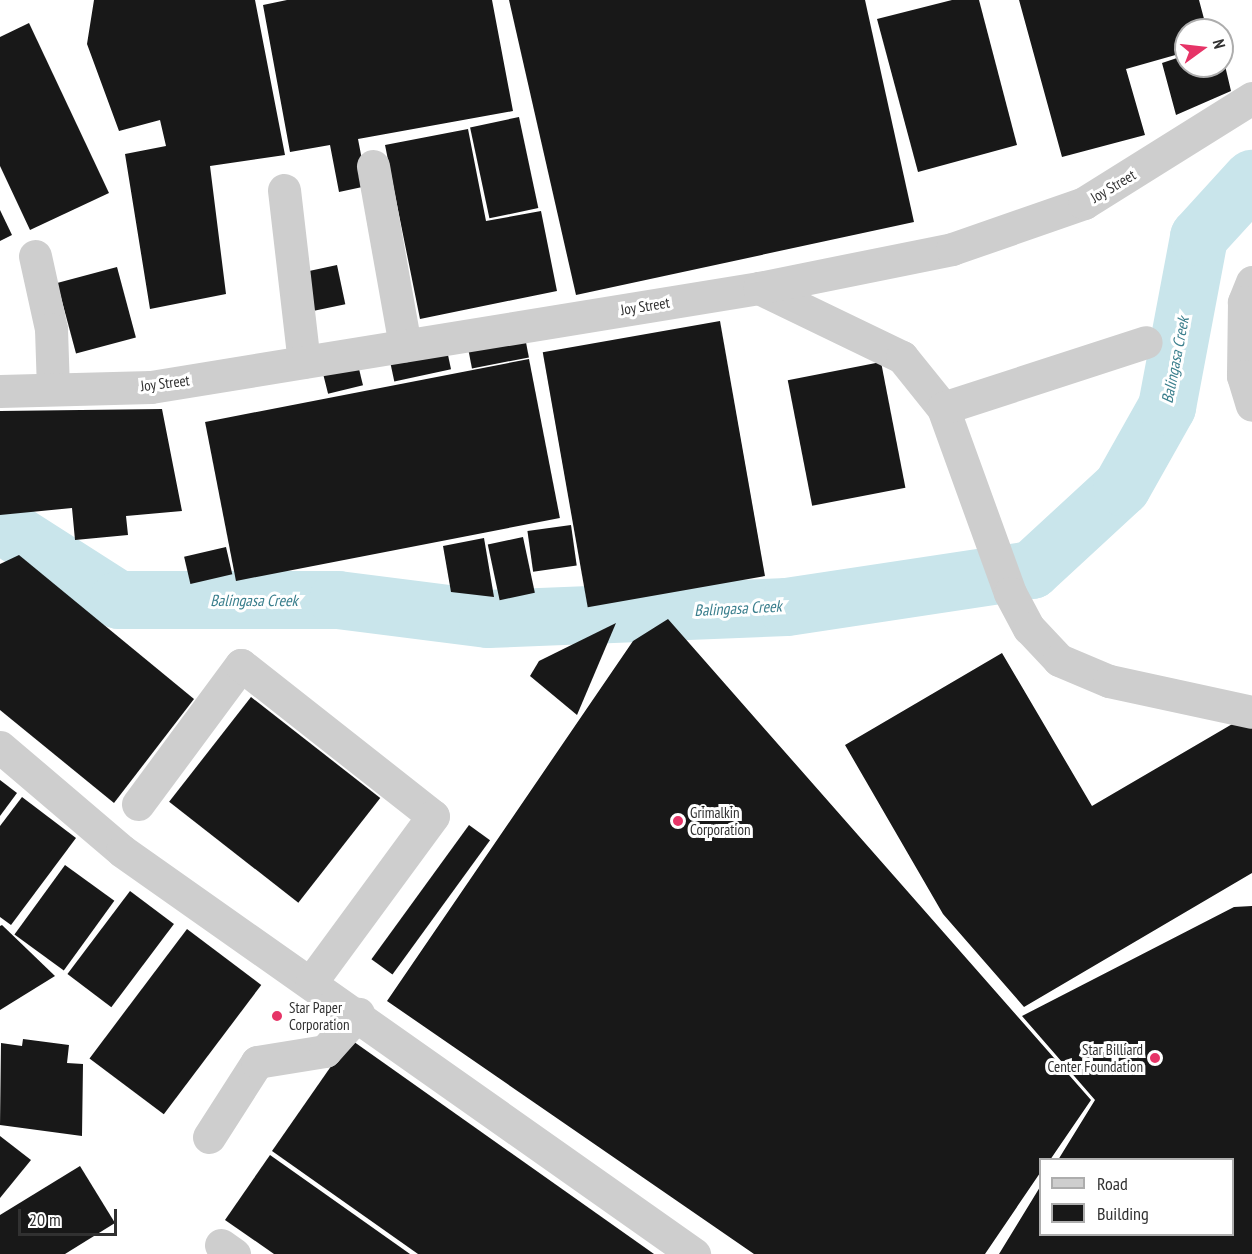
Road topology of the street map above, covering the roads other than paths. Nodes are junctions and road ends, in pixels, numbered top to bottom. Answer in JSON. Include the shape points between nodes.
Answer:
{"nodes":[{"id":1,"x":1252,"y":98,"type":"edge"},
{"id":2,"x":373,"y":166,"type":"dead end"},
{"id":3,"x":284,"y":190,"type":"dead end"},
{"id":4,"x":35,"y":256,"type":"dead end"},
{"id":5,"x":1252,"y":282,"type":"edge"},
{"id":6,"x":759,"y":288,"type":"junction"},
{"id":7,"x":1146,"y":342,"type":"dead end"},
{"id":8,"x":405,"y":345,"type":"junction"},
{"id":9,"x":304,"y":362,"type":"junction"},
{"id":10,"x":52,"y":389,"type":"junction"},
{"id":11,"x":0,"y":391,"type":"edge"},
{"id":12,"x":1252,"y":405,"type":"edge"},
{"id":13,"x":943,"y":408,"type":"junction"},
{"id":14,"x":1252,"y":712,"type":"edge"},
{"id":15,"x":0,"y":747,"type":"edge"},
{"id":16,"x":138,"y":804,"type":"dead end"},
{"id":17,"x":312,"y":981,"type":"junction"},
{"id":18,"x":358,"y":1014,"type":"junction"},
{"id":19,"x":209,"y":1137,"type":"dead end"},
{"id":20,"x":694,"y":1254,"type":"edge"}],
"edges":[{"from":1,"to":6,"type":"street","name":"Joy Street","via":[[1084,203],[952,249]]},
{"from":2,"to":8,"type":"street"},
{"from":3,"to":9,"type":"street"},
{"from":4,"to":10,"type":"street","via":[[51,329]]},
{"from":5,"to":12,"type":"street","via":[[1244,302],[1243,376]]},
{"from":6,"to":8,"type":"street","name":"Joy Street"},
{"from":6,"to":13,"type":"street","via":[[902,357]]},
{"from":7,"to":13,"type":"street"},
{"from":8,"to":9,"type":"street","name":"Joy Street"},
{"from":9,"to":10,"type":"street","name":"Joy Street","via":[[151,387]]},
{"from":10,"to":11,"type":"street","name":"Joy Street"},
{"from":13,"to":14,"type":"street","via":[[1010,593],[1029,628],[1059,660],[1109,681]]},
{"from":15,"to":17,"type":"street","via":[[122,851]]},
{"from":16,"to":17,"type":"street","via":[[241,665],[432,816]]},
{"from":17,"to":18,"type":"street"},
{"from":18,"to":19,"type":"street","via":[[325,1051],[257,1062]]},
{"from":18,"to":20,"type":"street"}]}
